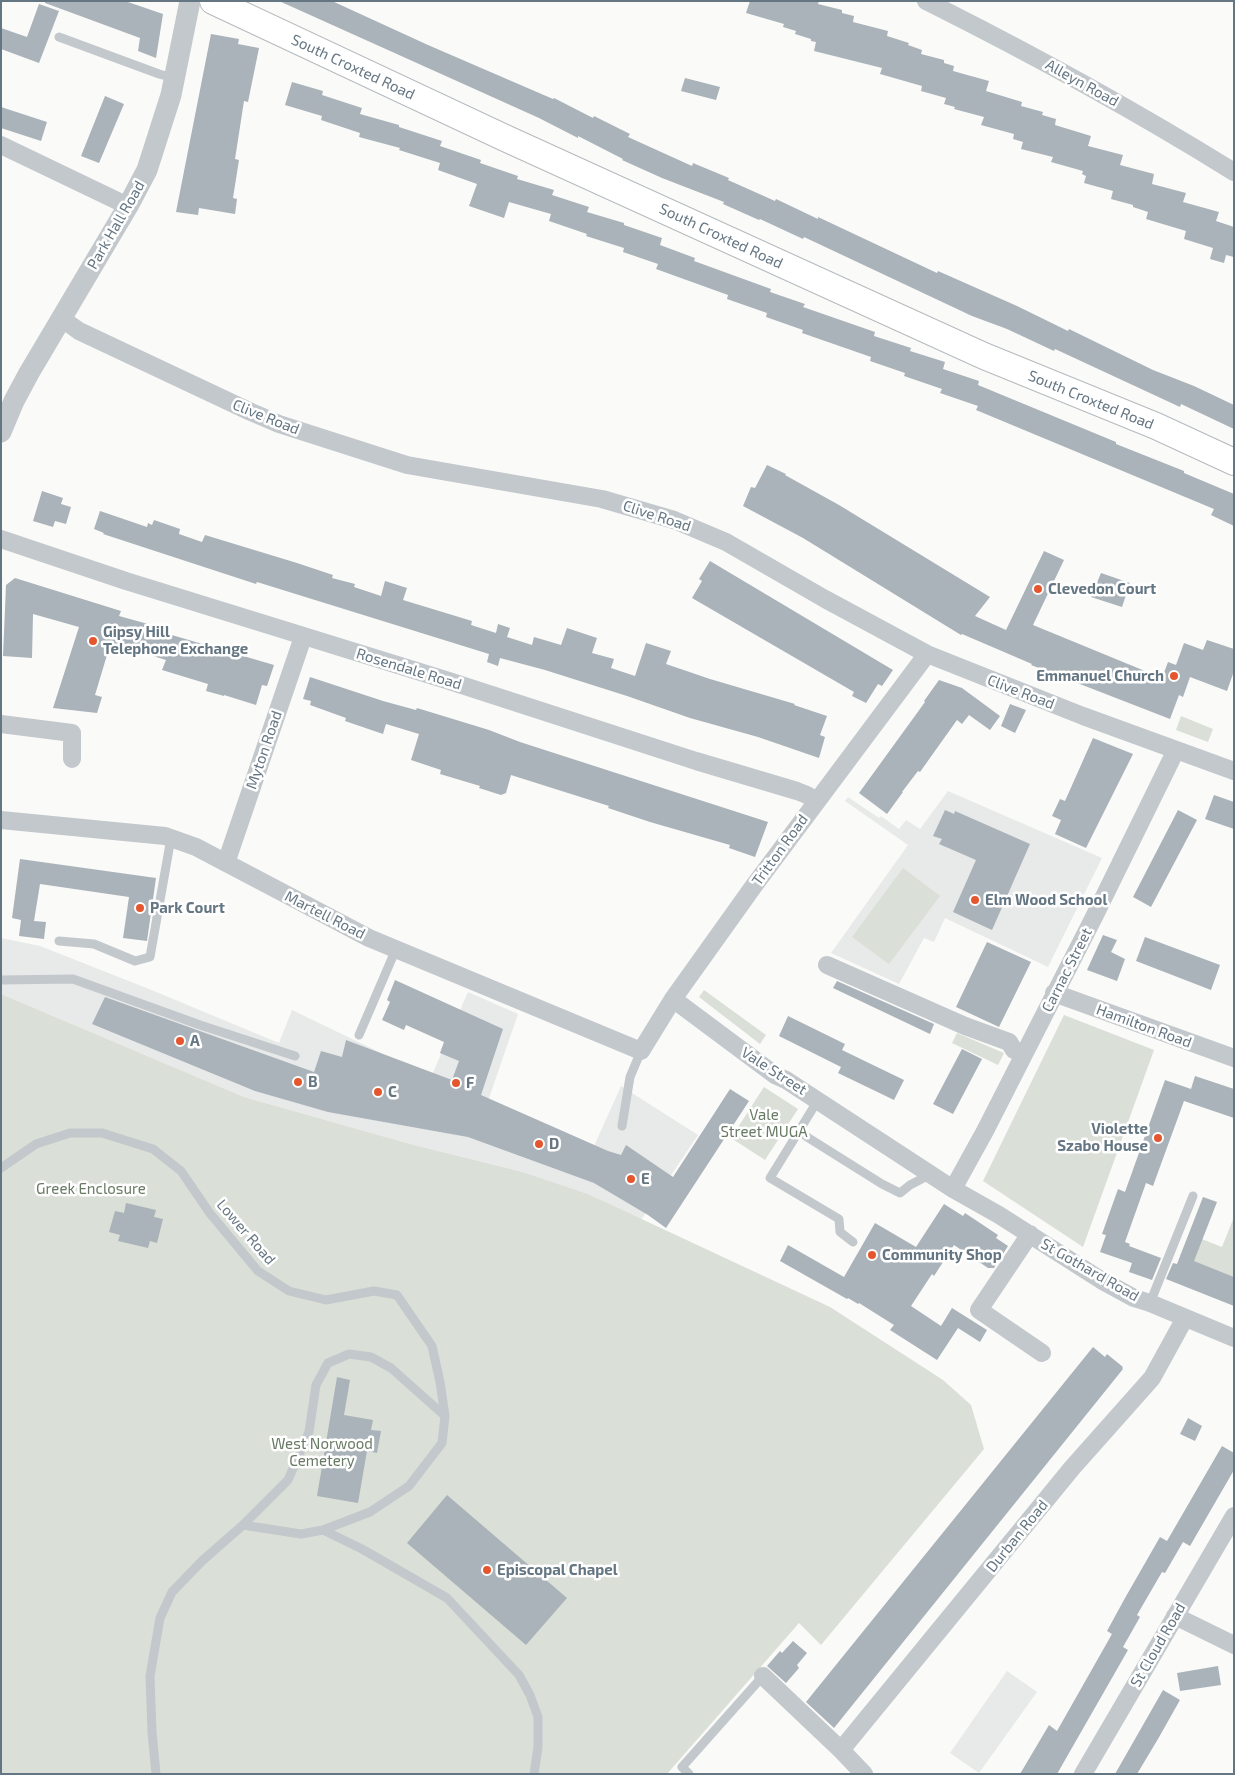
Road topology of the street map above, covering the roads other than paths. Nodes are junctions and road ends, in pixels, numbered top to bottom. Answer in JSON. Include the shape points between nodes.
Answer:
{"nodes":[{"id":1,"x":190,"y":1,"type":"edge"},
{"id":2,"x":213,"y":1,"type":"edge"},
{"id":3,"x":926,"y":1,"type":"edge"},
{"id":4,"x":59,"y":37,"type":"dead end"},
{"id":5,"x":175,"y":78,"type":"junction"},
{"id":6,"x":1,"y":145,"type":"edge"},
{"id":7,"x":1234,"y":172,"type":"edge"},
{"id":8,"x":128,"y":206,"type":"junction"},
{"id":9,"x":61,"y":318,"type":"junction"},
{"id":10,"x":1,"y":432,"type":"edge"},
{"id":11,"x":1234,"y":462,"type":"edge"},
{"id":12,"x":1,"y":539,"type":"edge"},
{"id":13,"x":303,"y":636,"type":"junction"},
{"id":14,"x":927,"y":654,"type":"junction"},
{"id":15,"x":1,"y":724,"type":"edge"},
{"id":16,"x":1176,"y":750,"type":"junction"},
{"id":17,"x":72,"y":759,"type":"dead end"},
{"id":18,"x":1234,"y":772,"type":"edge"},
{"id":19,"x":816,"y":801,"type":"junction"},
{"id":20,"x":1,"y":820,"type":"edge"},
{"id":21,"x":171,"y":838,"type":"junction"},
{"id":22,"x":226,"y":863,"type":"junction"},
{"id":23,"x":59,"y":941,"type":"dead end"},
{"id":24,"x":396,"y":949,"type":"junction"},
{"id":25,"x":827,"y":965,"type":"dead end"},
{"id":26,"x":1,"y":980,"type":"edge"},
{"id":27,"x":1054,"y":993,"type":"junction"},
{"id":28,"x":673,"y":999,"type":"junction"},
{"id":29,"x":359,"y":1035,"type":"dead end"},
{"id":30,"x":641,"y":1051,"type":"junction"},
{"id":31,"x":1024,"y":1054,"type":"junction"},
{"id":32,"x":295,"y":1056,"type":"dead end"},
{"id":33,"x":1234,"y":1058,"type":"edge"},
{"id":34,"x":818,"y":1100,"type":"junction"},
{"id":35,"x":622,"y":1126,"type":"dead end"},
{"id":36,"x":799,"y":1131,"type":"junction"},
{"id":37,"x":1,"y":1168,"type":"edge"},
{"id":38,"x":931,"y":1174,"type":"junction"},
{"id":39,"x":953,"y":1189,"type":"junction"},
{"id":40,"x":1193,"y":1196,"type":"dead end"},
{"id":41,"x":1030,"y":1234,"type":"junction"},
{"id":42,"x":853,"y":1242,"type":"dead end"},
{"id":43,"x":1150,"y":1303,"type":"junction"},
{"id":44,"x":1185,"y":1318,"type":"junction"},
{"id":45,"x":1234,"y":1338,"type":"edge"},
{"id":46,"x":1042,"y":1353,"type":"dead end"},
{"id":47,"x":445,"y":1416,"type":"junction"},
{"id":48,"x":1234,"y":1516,"type":"edge"},
{"id":49,"x":243,"y":1526,"type":"junction"},
{"id":50,"x":323,"y":1530,"type":"junction"},
{"id":51,"x":1175,"y":1616,"type":"junction"},
{"id":52,"x":1234,"y":1645,"type":"edge"},
{"id":53,"x":763,"y":1676,"type":"joint"},
{"id":54,"x":841,"y":1750,"type":"junction"},
{"id":55,"x":156,"y":1774,"type":"edge"},
{"id":56,"x":534,"y":1774,"type":"edge"},
{"id":57,"x":689,"y":1774,"type":"edge"},
{"id":58,"x":864,"y":1774,"type":"edge"},
{"id":59,"x":1083,"y":1774,"type":"edge"}],
"edges":[{"from":1,"to":5,"type":"street","name":"Park Hall Road"},
{"from":2,"to":11,"type":"main road","name":"South Croxted Road","via":[[984,356],[1156,426]]},
{"from":3,"to":7,"type":"street","name":"Alleyn Road","via":[[1062,71]]},
{"from":4,"to":5,"type":"lane"},
{"from":5,"to":8,"type":"street","name":"Park Hall Road","via":[[147,170]]},
{"from":6,"to":8,"type":"street"},
{"from":8,"to":9,"type":"street","name":"Park Hall Road"},
{"from":9,"to":10,"type":"street","name":"Park Hall Road","via":[[14,401]]},
{"from":9,"to":14,"type":"street","name":"Clive Road","via":[[79,331],[251,412],[350,448],[407,465],[602,499],[691,526],[732,545]]},
{"from":12,"to":13,"type":"street","name":"Rosendale Road"},
{"from":13,"to":19,"type":"street","name":"Rosendale Road","via":[[797,791]]},
{"from":13,"to":22,"type":"street","name":"Myton Road"},
{"from":14,"to":16,"type":"street","name":"Clive Road"},
{"from":14,"to":19,"type":"street","name":"Tritton Road"},
{"from":15,"to":17,"type":"street","via":[[72,732]]},
{"from":16,"to":18,"type":"street","name":"Clive Road"},
{"from":16,"to":27,"type":"street","name":"Carnac Street","via":[[1096,915]]},
{"from":19,"to":28,"type":"street","name":"Tritton Road"},
{"from":20,"to":21,"type":"street","name":"Martell Road"},
{"from":21,"to":22,"type":"street","name":"Martell Road","via":[[196,846]]},
{"from":21,"to":23,"type":"lane","via":[[150,956],[134,961],[94,944]]},
{"from":22,"to":24,"type":"street","name":"Martell Road"},
{"from":24,"to":29,"type":"lane"},
{"from":24,"to":30,"type":"street","name":"Martell Road"},
{"from":25,"to":31,"type":"street","via":[[965,1026],[1010,1042],[1014,1050]]},
{"from":26,"to":32,"type":"lane","via":[[73,979]]},
{"from":27,"to":31,"type":"street","name":"Carnac Street"},
{"from":27,"to":33,"type":"street","name":"Hamilton Road"},
{"from":28,"to":30,"type":"street","name":"Tritton Road"},
{"from":28,"to":34,"type":"street","name":"Vale Street","via":[[775,1075]]},
{"from":30,"to":35,"type":"lane","via":[[630,1078]]},
{"from":31,"to":39,"type":"street","name":"Carnac Street"},
{"from":34,"to":36,"type":"lane"},
{"from":34,"to":38,"type":"street","name":"Vale Street"},
{"from":36,"to":38,"type":"lane","via":[[900,1193]]},
{"from":36,"to":42,"type":"lane","via":[[770,1178],[838,1219],[840,1232]]},
{"from":37,"to":47,"type":"lane","name":"Lower Road","via":[[36,1144],[70,1132],[102,1133],[153,1149],[181,1172],[258,1272],[289,1291],[326,1300],[374,1291],[397,1295],[432,1346]]},
{"from":38,"to":39,"type":"street","name":"Vale Street"},
{"from":39,"to":41,"type":"street","name":"St Gothard Road"},
{"from":40,"to":43,"type":"lane"},
{"from":41,"to":43,"type":"street","name":"St Gothard Road","via":[[1101,1280]]},
{"from":41,"to":46,"type":"street","via":[[979,1310]]},
{"from":43,"to":44,"type":"street","name":"St Gothard Road"},
{"from":44,"to":45,"type":"street","name":"St Gothard Road"},
{"from":44,"to":54,"type":"street","name":"Durban Road","via":[[1152,1378],[1072,1468]]},
{"from":47,"to":49,"type":"lane","via":[[391,1368],[371,1357],[349,1354],[328,1363],[316,1384],[309,1432],[288,1480]]},
{"from":47,"to":50,"type":"lane","name":"Lower Road","via":[[442,1443],[409,1486],[370,1512]]},
{"from":48,"to":51,"type":"street","name":"St Cloud Road"},
{"from":49,"to":50,"type":"lane","name":"Lower Road","via":[[301,1534]]},
{"from":49,"to":55,"type":"lane","via":[[172,1592],[160,1618],[150,1676]]},
{"from":50,"to":56,"type":"lane","via":[[447,1598],[518,1675],[538,1716]]},
{"from":51,"to":52,"type":"street"},
{"from":51,"to":59,"type":"street","name":"St Cloud Road"},
{"from":53,"to":54,"type":"street"},
{"from":53,"to":57,"type":"lane","via":[[682,1767]]},
{"from":54,"to":58,"type":"street"}]}
